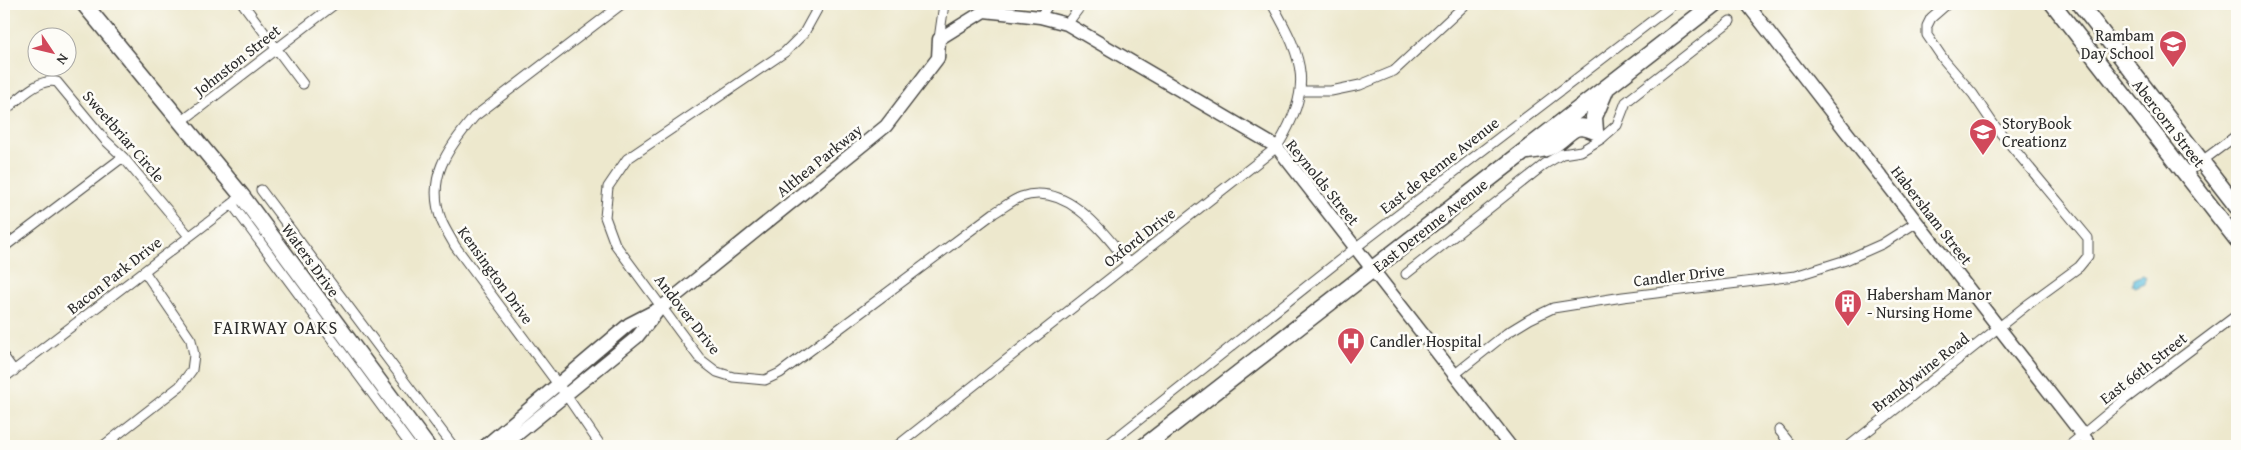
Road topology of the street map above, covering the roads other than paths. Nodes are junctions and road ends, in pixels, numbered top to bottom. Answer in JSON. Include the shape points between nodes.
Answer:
{"nodes":[{"id":1,"x":84,"y":4,"type":"edge"},
{"id":2,"x":242,"y":4,"type":"edge"},
{"id":3,"x":335,"y":4,"type":"edge"},
{"id":4,"x":622,"y":4,"type":"edge"},
{"id":5,"x":820,"y":4,"type":"edge"},
{"id":6,"x":944,"y":4,"type":"edge"},
{"id":7,"x":1049,"y":4,"type":"edge"},
{"id":8,"x":1082,"y":4,"type":"edge"},
{"id":9,"x":1272,"y":4,"type":"edge"},
{"id":10,"x":1466,"y":4,"type":"edge"},
{"id":11,"x":1674,"y":4,"type":"edge"},
{"id":12,"x":1714,"y":4,"type":"edge"},
{"id":13,"x":1747,"y":4,"type":"edge"},
{"id":14,"x":1947,"y":4,"type":"edge"},
{"id":15,"x":2053,"y":4,"type":"edge"},
{"id":16,"x":2080,"y":4,"type":"edge"},
{"id":17,"x":981,"y":8,"type":"edge"},
{"id":18,"x":1040,"y":17,"type":"junction"},
{"id":19,"x":1730,"y":21,"type":"dead end"},
{"id":20,"x":1067,"y":24,"type":"junction"},
{"id":21,"x":939,"y":39,"type":"junction"},
{"id":22,"x":276,"y":48,"type":"junction"},
{"id":23,"x":303,"y":84,"type":"dead end"},
{"id":24,"x":1608,"y":87,"type":"junction"},
{"id":25,"x":1300,"y":91,"type":"junction"},
{"id":26,"x":4,"y":111,"type":"edge"},
{"id":27,"x":180,"y":122,"type":"junction"},
{"id":28,"x":2237,"y":135,"type":"edge"},
{"id":29,"x":1276,"y":147,"type":"junction"},
{"id":30,"x":1524,"y":152,"type":"junction"},
{"id":31,"x":123,"y":157,"type":"junction"},
{"id":32,"x":2204,"y":162,"type":"junction"},
{"id":33,"x":2186,"y":173,"type":"junction"},
{"id":34,"x":261,"y":190,"type":"dead end"},
{"id":35,"x":237,"y":200,"type":"junction"},
{"id":36,"x":2237,"y":207,"type":"edge"},
{"id":37,"x":1917,"y":222,"type":"junction"},
{"id":38,"x":189,"y":236,"type":"junction"},
{"id":39,"x":2237,"y":240,"type":"edge"},
{"id":40,"x":4,"y":247,"type":"edge"},
{"id":41,"x":1355,"y":248,"type":"junction"},
{"id":42,"x":1129,"y":264,"type":"junction"},
{"id":43,"x":1372,"y":270,"type":"junction"},
{"id":44,"x":144,"y":271,"type":"junction"},
{"id":45,"x":1406,"y":274,"type":"dead end"},
{"id":46,"x":662,"y":307,"type":"junction"},
{"id":47,"x":2237,"y":315,"type":"edge"},
{"id":48,"x":1999,"y":328,"type":"junction"},
{"id":49,"x":4,"y":357,"type":"edge"},
{"id":50,"x":14,"y":371,"type":"junction"},
{"id":51,"x":1454,"y":375,"type":"junction"},
{"id":52,"x":4,"y":378,"type":"edge"},
{"id":53,"x":562,"y":390,"type":"junction"},
{"id":54,"x":1779,"y":430,"type":"dead end"},
{"id":55,"x":2082,"y":435,"type":"junction"},
{"id":56,"x":103,"y":446,"type":"edge"},
{"id":57,"x":411,"y":446,"type":"edge"},
{"id":58,"x":427,"y":446,"type":"edge"},
{"id":59,"x":453,"y":446,"type":"edge"},
{"id":60,"x":485,"y":446,"type":"edge"},
{"id":61,"x":504,"y":446,"type":"edge"},
{"id":62,"x":602,"y":446,"type":"edge"},
{"id":63,"x":899,"y":446,"type":"edge"},
{"id":64,"x":1106,"y":446,"type":"edge"},
{"id":65,"x":1145,"y":446,"type":"edge"},
{"id":66,"x":1510,"y":446,"type":"edge"},
{"id":67,"x":1792,"y":446,"type":"edge"},
{"id":68,"x":1849,"y":446,"type":"edge"},
{"id":69,"x":2069,"y":446,"type":"edge"},
{"id":70,"x":2091,"y":446,"type":"edge"}],
"edges":[{"from":1,"to":27,"type":"main road","name":"Waters Drive"},
{"from":2,"to":22,"type":"street"},
{"from":3,"to":22,"type":"street","name":"Johnston Street"},
{"from":4,"to":53,"type":"street","name":"Kensington Drive","via":[[480,110],[442,162],[437,178],[435,191],[447,233]]},
{"from":5,"to":46,"type":"street","name":"Andover Drive","via":[[804,33],[785,52],[627,160],[608,187],[605,217],[615,244]]},
{"from":6,"to":21,"type":"street","name":"Althea Parkway"},
{"from":7,"to":18,"type":"street"},
{"from":8,"to":20,"type":"street"},
{"from":9,"to":25,"type":"street","name":"Oxford Drive","via":[[1291,37],[1300,64]]},
{"from":10,"to":25,"type":"street","via":[[1394,72],[1360,85],[1331,91]]},
{"from":11,"to":41,"type":"street","name":"East de Renne Avenue"},
{"from":12,"to":24,"type":"highway","name":"East Derenne Avenue"},
{"from":13,"to":37,"type":"street","name":"Habersham Street"},
{"from":14,"to":48,"type":"street","name":"Brandywine Road","via":[[1931,18],[1926,35],[1994,125],[2088,238],[2088,256],[2079,267]]},
{"from":15,"to":33,"type":"main road","name":"Abercorn Street"},
{"from":16,"to":32,"type":"main road","name":"Abercorn Street"},
{"from":17,"to":18,"type":"street","name":"Reynolds Street"},
{"from":17,"to":21,"type":"street","name":"Reynolds Street"},
{"from":18,"to":20,"type":"street","name":"Reynolds Street"},
{"from":19,"to":45,"type":"street","via":[[1626,102],[1617,125],[1601,139],[1581,151],[1562,154],[1545,164]]},
{"from":20,"to":29,"type":"street","name":"Reynolds Street"},
{"from":21,"to":46,"type":"street","name":"Althea Parkway","via":[[938,58],[886,126]]},
{"from":22,"to":23,"type":"street"},
{"from":22,"to":27,"type":"street","name":"Johnston Street"},
{"from":24,"to":30,"type":"highway","name":"East Derenne Avenue"},
{"from":24,"to":30,"type":"highway","via":[[1596,110],[1596,131],[1576,127],[1551,146]]},
{"from":25,"to":29,"type":"street","name":"Oxford Drive","via":[[1290,125]]},
{"from":26,"to":31,"type":"street","name":"Sweetbriar Circle","via":[[42,82],[58,82]]},
{"from":27,"to":35,"type":"main road","name":"Waters Drive"},
{"from":28,"to":32,"type":"street"},
{"from":29,"to":41,"type":"street","name":"Reynolds Street"},
{"from":29,"to":42,"type":"street","name":"Oxford Drive"},
{"from":30,"to":43,"type":"highway","name":"East Derenne Avenue"},
{"from":31,"to":38,"type":"street","name":"Sweetbriar Circle"},
{"from":31,"to":40,"type":"street"},
{"from":32,"to":33,"type":"street"},
{"from":32,"to":36,"type":"main road","name":"Abercorn Street"},
{"from":33,"to":39,"type":"main road","name":"Abercorn Street"},
{"from":34,"to":59,"type":"street","name":"Waters Drive"},
{"from":35,"to":38,"type":"street","name":"Bacon Park Drive"},
{"from":35,"to":57,"type":"street","name":"Waters Drive"},
{"from":35,"to":58,"type":"main road","name":"Waters Drive"},
{"from":37,"to":48,"type":"street","name":"Habersham Street"},
{"from":37,"to":51,"type":"street","name":"Candler Drive","via":[[1882,244],[1846,260],[1795,276],[1553,308],[1507,333]]},
{"from":38,"to":44,"type":"street","name":"Bacon Park Drive"},
{"from":41,"to":43,"type":"street","name":"Reynolds Street"},
{"from":41,"to":64,"type":"street","name":"East de Renne Avenue"},
{"from":42,"to":46,"type":"street","name":"Andover Drive","via":[[1088,217],[1065,201],[1046,193],[1020,197],[780,373],[765,380],[717,372],[700,359]]},
{"from":42,"to":63,"type":"street","name":"Oxford Drive"},
{"from":43,"to":51,"type":"street","name":"Reynolds Street"},
{"from":43,"to":65,"type":"highway","name":"East Derenne Avenue"},
{"from":44,"to":50,"type":"street","name":"Bacon Park Drive"},
{"from":44,"to":56,"type":"street","via":[[191,340],[192,370],[180,386]]},
{"from":46,"to":53,"type":"street","name":"Althea Parkway","via":[[629,324]]},
{"from":47,"to":55,"type":"street","name":"East 66th Street"},
{"from":48,"to":55,"type":"street","name":"Habersham Street"},
{"from":48,"to":68,"type":"street","name":"Brandywine Road"},
{"from":49,"to":50,"type":"street"},
{"from":50,"to":52,"type":"street","name":"Bacon Park Drive"},
{"from":51,"to":66,"type":"street","name":"Reynolds Street"},
{"from":53,"to":60,"type":"street","name":"Althea Parkway"},
{"from":53,"to":61,"type":"street","name":"Althea Parkway"},
{"from":53,"to":62,"type":"street"},
{"from":54,"to":67,"type":"street"},
{"from":55,"to":69,"type":"street","name":"East 66th Street"},
{"from":55,"to":70,"type":"street","name":"Habersham Street"}]}
